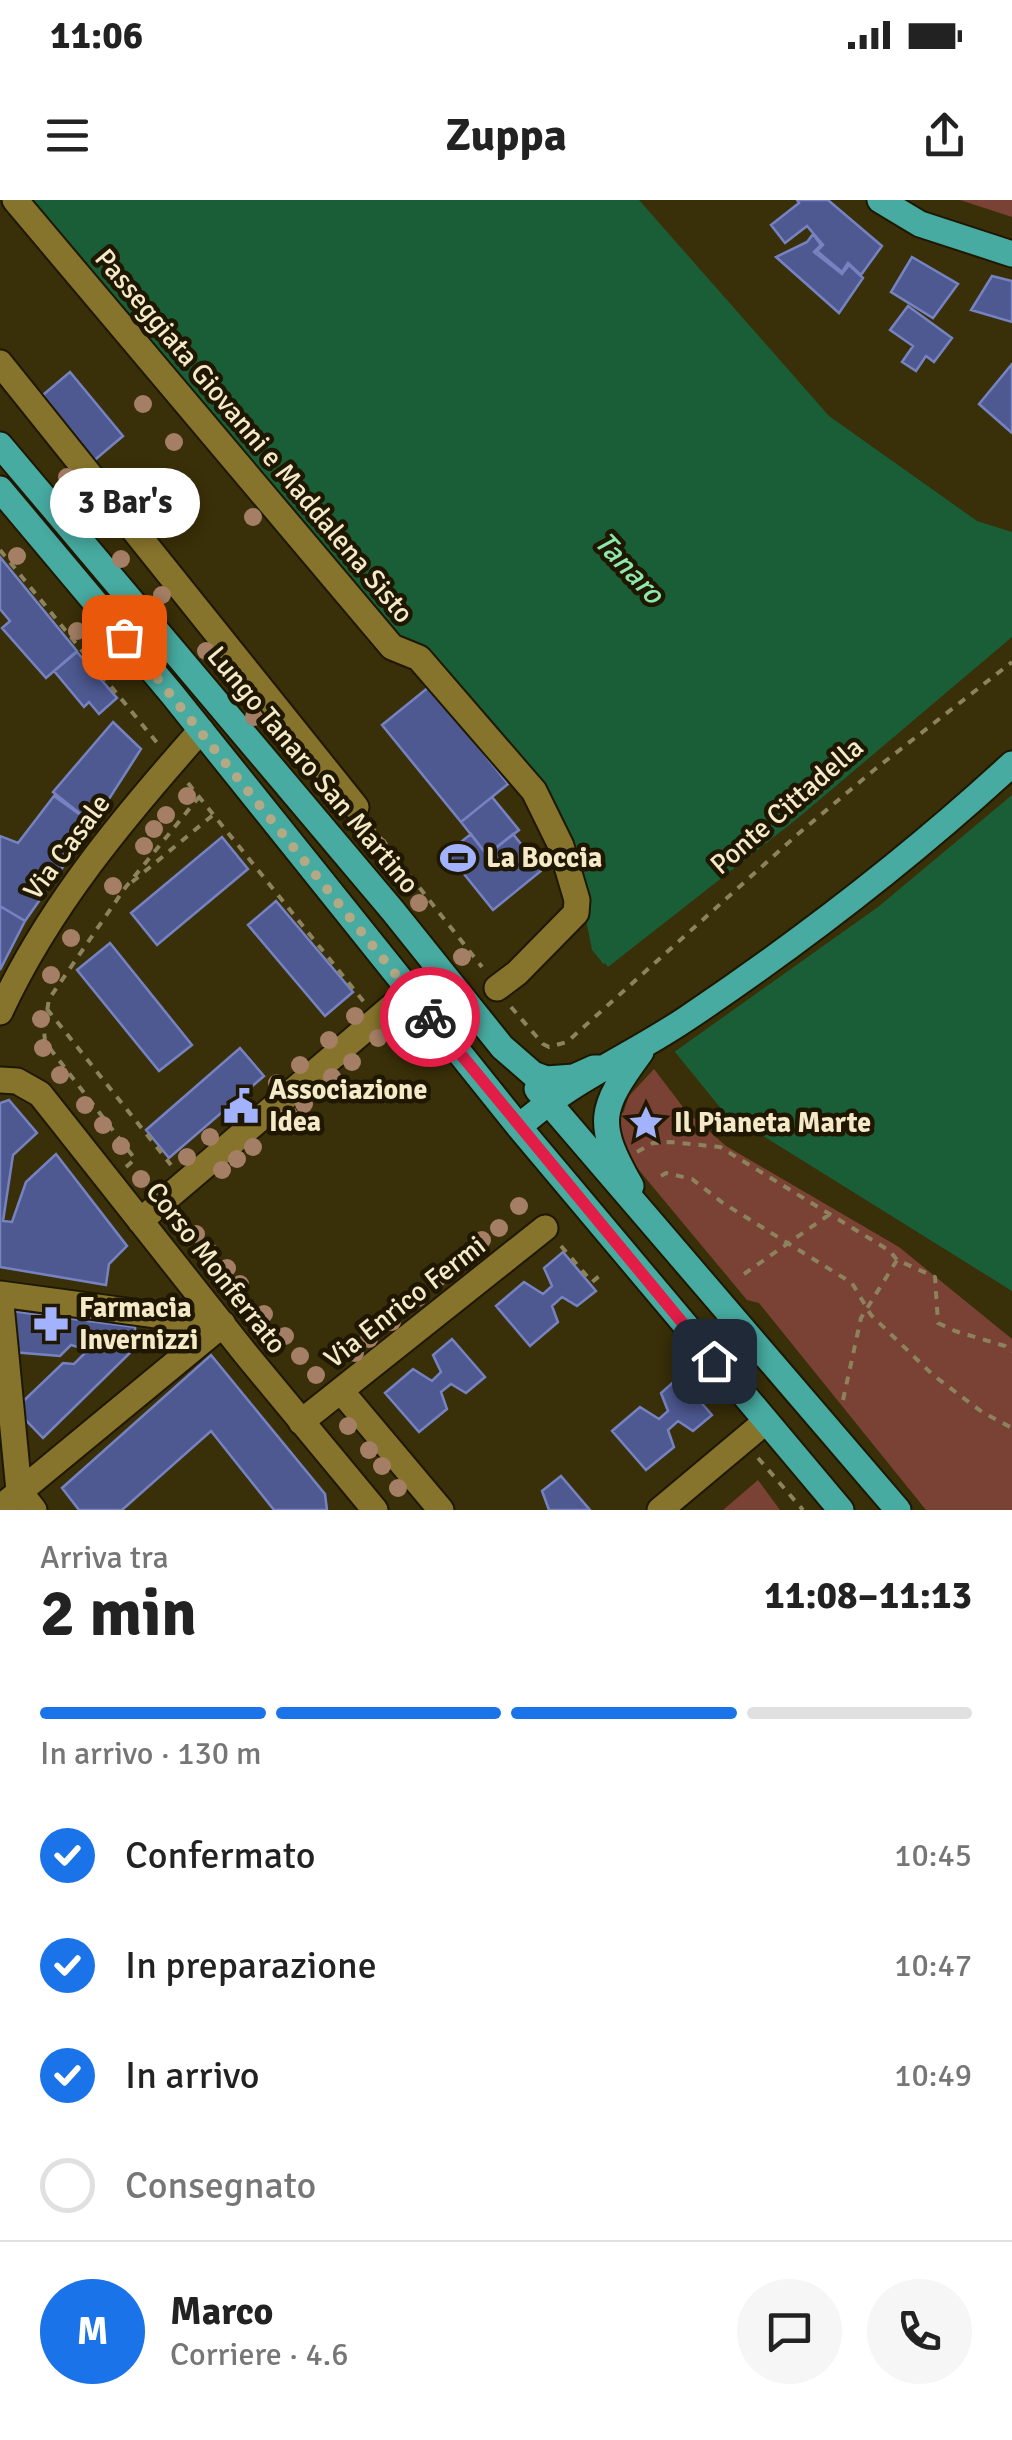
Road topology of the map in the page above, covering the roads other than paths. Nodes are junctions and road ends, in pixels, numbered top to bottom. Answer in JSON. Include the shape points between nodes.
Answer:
{"nodes":[{"id":1,"x":15,"y":200,"type":"edge"},
{"id":2,"x":880,"y":200,"type":"edge"},
{"id":3,"x":1012,"y":254,"type":"edge"},
{"id":4,"x":0,"y":363,"type":"edge"},
{"id":5,"x":0,"y":445,"type":"edge"},
{"id":6,"x":0,"y":489,"type":"edge"},
{"id":7,"x":200,"y":730,"type":"junction"},
{"id":8,"x":1012,"y":764,"type":"edge"},
{"id":9,"x":356,"y":807,"type":"road end"},
{"id":10,"x":497,"y":988,"type":"road end"},
{"id":11,"x":409,"y":992,"type":"junction"},
{"id":12,"x":0,"y":1012,"type":"edge"},
{"id":13,"x":502,"y":1047,"type":"junction"},
{"id":14,"x":616,"y":1070,"type":"junction"},
{"id":15,"x":0,"y":1080,"type":"edge"},
{"id":16,"x":553,"y":1108,"type":"junction"},
{"id":17,"x":526,"y":1135,"type":"junction"},
{"id":18,"x":140,"y":1221,"type":"junction"},
{"id":19,"x":551,"y":1235,"type":"road end"},
{"id":20,"x":674,"y":1248,"type":"junction"},
{"id":21,"x":0,"y":1294,"type":"edge"},
{"id":22,"x":223,"y":1324,"type":"junction"},
{"id":23,"x":340,"y":1391,"type":"junction"},
{"id":24,"x":301,"y":1422,"type":"junction"},
{"id":25,"x":766,"y":1422,"type":"junction"},
{"id":26,"x":18,"y":1503,"type":"edge"},
{"id":27,"x":372,"y":1509,"type":"edge"},
{"id":28,"x":441,"y":1510,"type":"edge"},
{"id":29,"x":660,"y":1510,"type":"edge"},
{"id":30,"x":841,"y":1510,"type":"edge"},
{"id":31,"x":898,"y":1510,"type":"edge"}],
"edges":[{"from":1,"to":10,"type":"street","name":"Passeggiata Giovanni e Maddalena Sisto","via":[[392,647],[419,658],[534,792],[561,846],[576,913]]},
{"from":2,"to":3,"type":"main road","via":[[920,224]]},
{"from":4,"to":9,"type":"street"},
{"from":5,"to":13,"type":"main road","name":"Lungo Tanaro San Martino"},
{"from":6,"to":7,"type":"main road"},
{"from":7,"to":11,"type":"main road"},
{"from":7,"to":12,"type":"street","name":"Via Casale","via":[[59,905]]},
{"from":8,"to":14,"type":"main road","via":[[839,911]]},
{"from":11,"to":17,"type":"main road"},
{"from":11,"to":18,"type":"street"},
{"from":13,"to":14,"type":"main road","name":"Lungo Tanaro San Martino","via":[[546,1080],[594,1068]]},
{"from":13,"to":16,"type":"main road"},
{"from":14,"to":16,"type":"main road"},
{"from":14,"to":20,"type":"main road","via":[[607,1108],[610,1143]]},
{"from":15,"to":18,"type":"street","name":"Corso Monferrato","via":[[40,1094]]},
{"from":16,"to":17,"type":"main road"},
{"from":16,"to":20,"type":"main road"},
{"from":17,"to":25,"type":"main road"},
{"from":18,"to":22,"type":"street","name":"Corso Monferrato"},
{"from":19,"to":23,"type":"street","name":"Via Enrico Fermi"},
{"from":20,"to":31,"type":"main road"},
{"from":21,"to":22,"type":"street"},
{"from":21,"to":26,"type":"street"},
{"from":22,"to":24,"type":"street","name":"Corso Monferrato"},
{"from":22,"to":26,"type":"street"},
{"from":23,"to":24,"type":"street","name":"Via Enrico Fermi"},
{"from":23,"to":28,"type":"street"},
{"from":24,"to":27,"type":"street","name":"Corso Monferrato"},
{"from":25,"to":29,"type":"street"},
{"from":25,"to":30,"type":"main road"}]}
